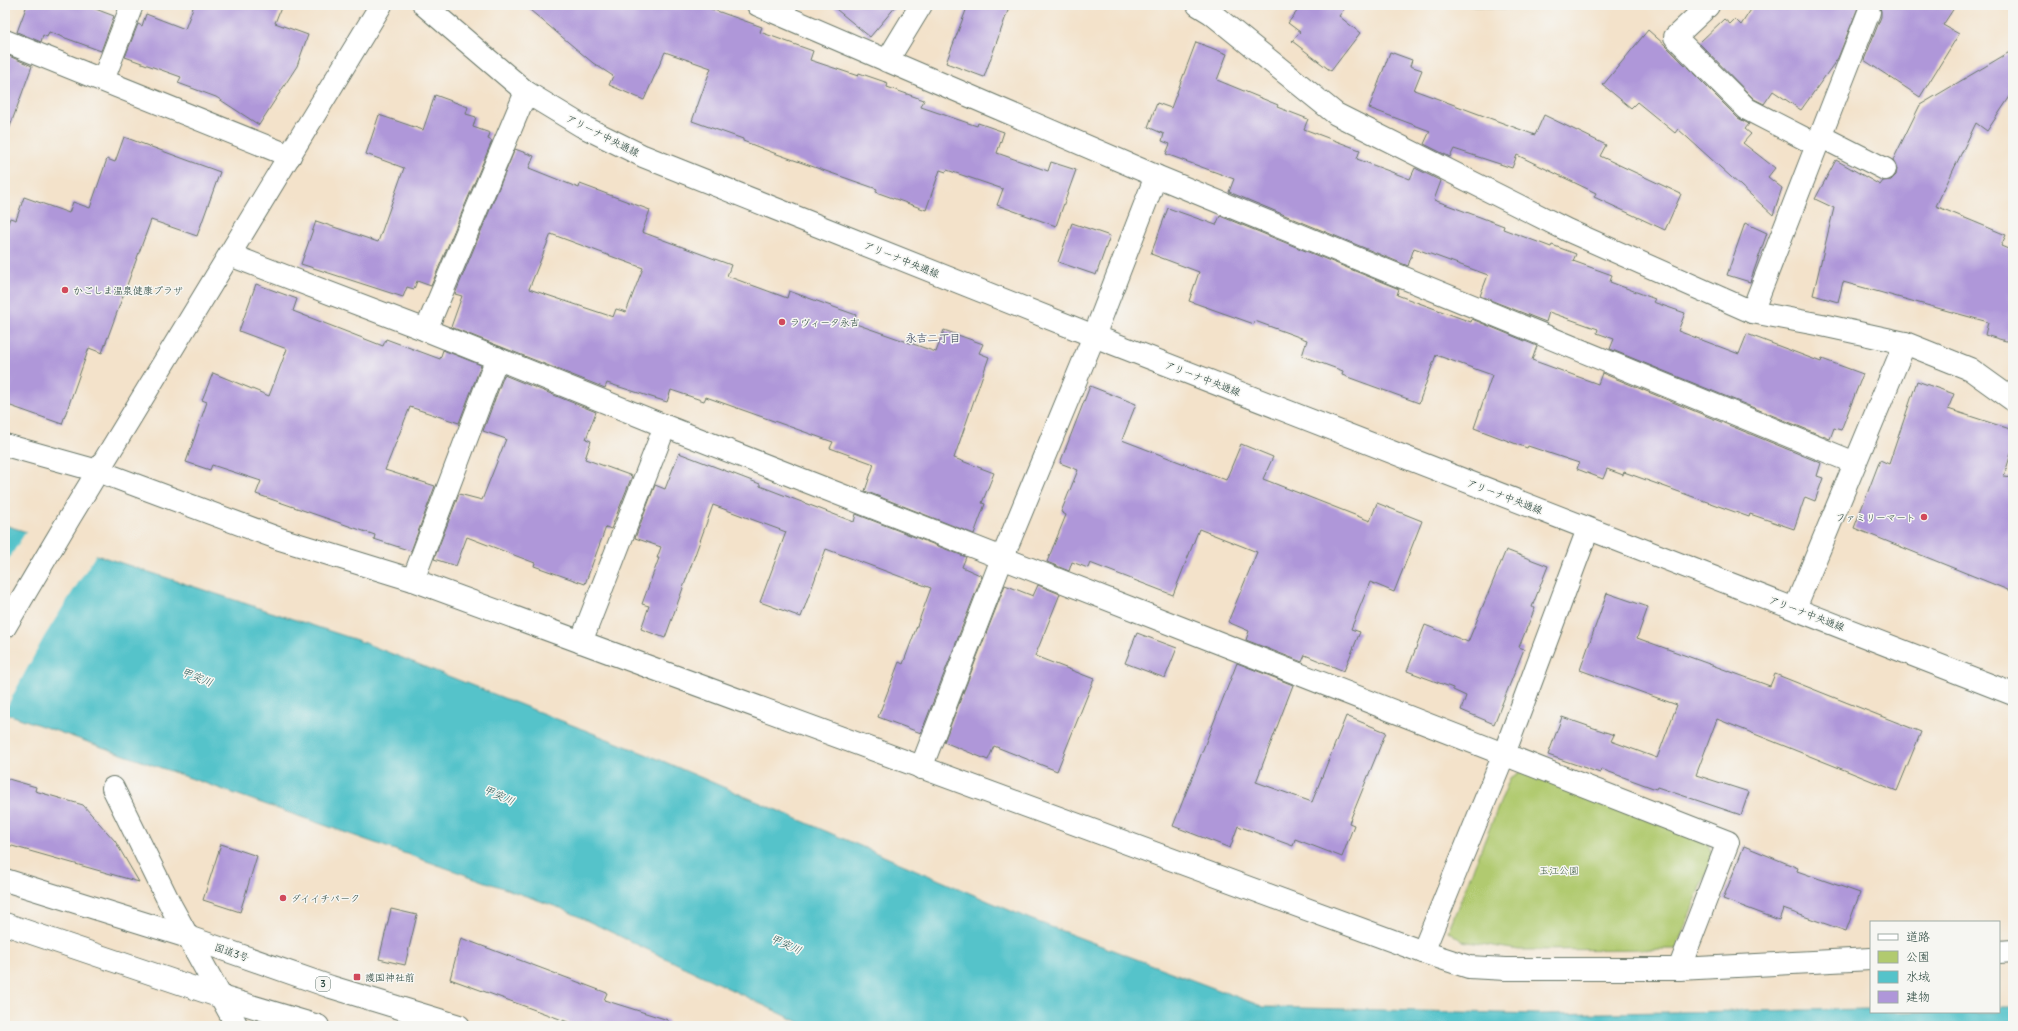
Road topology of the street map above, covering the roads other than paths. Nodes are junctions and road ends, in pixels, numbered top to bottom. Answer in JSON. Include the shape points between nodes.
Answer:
{"nodes":[{"id":1,"x":132,"y":5,"type":"edge"},
{"id":2,"x":381,"y":5,"type":"edge"},
{"id":3,"x":424,"y":5,"type":"edge"},
{"id":4,"x":758,"y":5,"type":"edge"},
{"id":5,"x":921,"y":5,"type":"edge"},
{"id":6,"x":1198,"y":5,"type":"edge"},
{"id":7,"x":1708,"y":6,"type":"dead end"},
{"id":8,"x":1869,"y":12,"type":"dead end"},
{"id":9,"x":5,"y":41,"type":"edge"},
{"id":10,"x":886,"y":60,"type":"junction"},
{"id":11,"x":103,"y":80,"type":"junction"},
{"id":12,"x":526,"y":92,"type":"junction"},
{"id":13,"x":1819,"y":140,"type":"junction"},
{"id":14,"x":290,"y":156,"type":"junction"},
{"id":15,"x":1885,"y":169,"type":"dead end"},
{"id":16,"x":1156,"y":176,"type":"junction"},
{"id":17,"x":230,"y":255,"type":"junction"},
{"id":18,"x":1752,"y":312,"type":"junction"},
{"id":19,"x":426,"y":330,"type":"junction"},
{"id":20,"x":1094,"y":336,"type":"junction"},
{"id":21,"x":1905,"y":343,"type":"junction"},
{"id":22,"x":497,"y":358,"type":"junction"},
{"id":23,"x":2013,"y":400,"type":"edge"},
{"id":24,"x":665,"y":426,"type":"junction"},
{"id":25,"x":5,"y":445,"type":"edge"},
{"id":26,"x":1855,"y":463,"type":"junction"},
{"id":27,"x":98,"y":471,"type":"junction"},
{"id":28,"x":1588,"y":529,"type":"junction"},
{"id":29,"x":1003,"y":556,"type":"junction"},
{"id":30,"x":413,"y":580,"type":"junction"},
{"id":31,"x":1795,"y":608,"type":"junction"},
{"id":32,"x":5,"y":628,"type":"edge"},
{"id":33,"x":581,"y":642,"type":"junction"},
{"id":34,"x":2013,"y":694,"type":"edge"},
{"id":35,"x":1504,"y":754,"type":"junction"},
{"id":36,"x":921,"y":768,"type":"junction"},
{"id":37,"x":114,"y":788,"type":"dead end"},
{"id":38,"x":5,"y":880,"type":"edge"},
{"id":39,"x":5,"y":924,"type":"edge"},
{"id":40,"x":188,"y":937,"type":"junction"},
{"id":41,"x":2013,"y":951,"type":"edge"},
{"id":42,"x":1423,"y":952,"type":"junction"},
{"id":43,"x":2000,"y":952,"type":"edge"},
{"id":44,"x":1870,"y":959,"type":"edge"},
{"id":45,"x":1679,"y":969,"type":"junction"},
{"id":46,"x":221,"y":997,"type":"junction"},
{"id":47,"x":237,"y":1026,"type":"edge"},
{"id":48,"x":318,"y":1026,"type":"edge"},
{"id":49,"x":459,"y":1026,"type":"edge"}],
"edges":[{"from":1,"to":11,"type":"main road"},
{"from":2,"to":14,"type":"main road"},
{"from":3,"to":12,"type":"main road","name":"アリーナ中央通線"},
{"from":4,"to":10,"type":"main road"},
{"from":5,"to":10,"type":"main road"},
{"from":6,"to":18,"type":"main road","via":[[1336,114],[1567,230]]},
{"from":7,"to":13,"type":"main road","via":[[1675,37],[1747,109]]},
{"from":8,"to":13,"type":"main road"},
{"from":9,"to":11,"type":"main road"},
{"from":10,"to":16,"type":"main road"},
{"from":11,"to":14,"type":"main road"},
{"from":12,"to":19,"type":"main road"},
{"from":12,"to":20,"type":"main road","name":"アリーナ中央通線","via":[[582,126],[643,156]]},
{"from":13,"to":15,"type":"main road"},
{"from":13,"to":18,"type":"main road"},
{"from":14,"to":17,"type":"main road"},
{"from":16,"to":20,"type":"main road"},
{"from":16,"to":26,"type":"main road"},
{"from":17,"to":19,"type":"main road"},
{"from":17,"to":27,"type":"main road"},
{"from":18,"to":21,"type":"main road"},
{"from":19,"to":22,"type":"main road"},
{"from":20,"to":28,"type":"main road","name":"アリーナ中央通線"},
{"from":20,"to":29,"type":"main road"},
{"from":21,"to":23,"type":"main road","via":[[1970,369]]},
{"from":21,"to":26,"type":"main road"},
{"from":22,"to":24,"type":"main road"},
{"from":22,"to":30,"type":"main road"},
{"from":24,"to":29,"type":"main road"},
{"from":24,"to":33,"type":"main road"},
{"from":25,"to":27,"type":"main road"},
{"from":26,"to":31,"type":"main road"},
{"from":27,"to":30,"type":"main road","via":[[280,539]]},
{"from":27,"to":32,"type":"main road"},
{"from":28,"to":31,"type":"main road","name":"アリーナ中央通線"},
{"from":28,"to":35,"type":"main road"},
{"from":29,"to":35,"type":"main road"},
{"from":29,"to":36,"type":"main road"},
{"from":30,"to":33,"type":"main road"},
{"from":31,"to":34,"type":"main road","name":"アリーナ中央通線"},
{"from":33,"to":36,"type":"main road"},
{"from":35,"to":42,"type":"main road"},
{"from":35,"to":45,"type":"main road","via":[[1728,842]]},
{"from":36,"to":42,"type":"main road"},
{"from":37,"to":40,"type":"main road"},
{"from":38,"to":40,"type":"main road","name":"国道3号","number":"3"},
{"from":39,"to":46,"type":"main road"},
{"from":40,"to":46,"type":"main road"},
{"from":40,"to":49,"type":"main road","name":"国道3号","number":"3","via":[[331,987]]},
{"from":41,"to":43,"type":"main road"},
{"from":42,"to":45,"type":"main road","via":[[1469,967],[1484,968]]},
{"from":44,"to":45,"type":"main road"},
{"from":46,"to":47,"type":"main road"},
{"from":46,"to":48,"type":"main road"}]}
